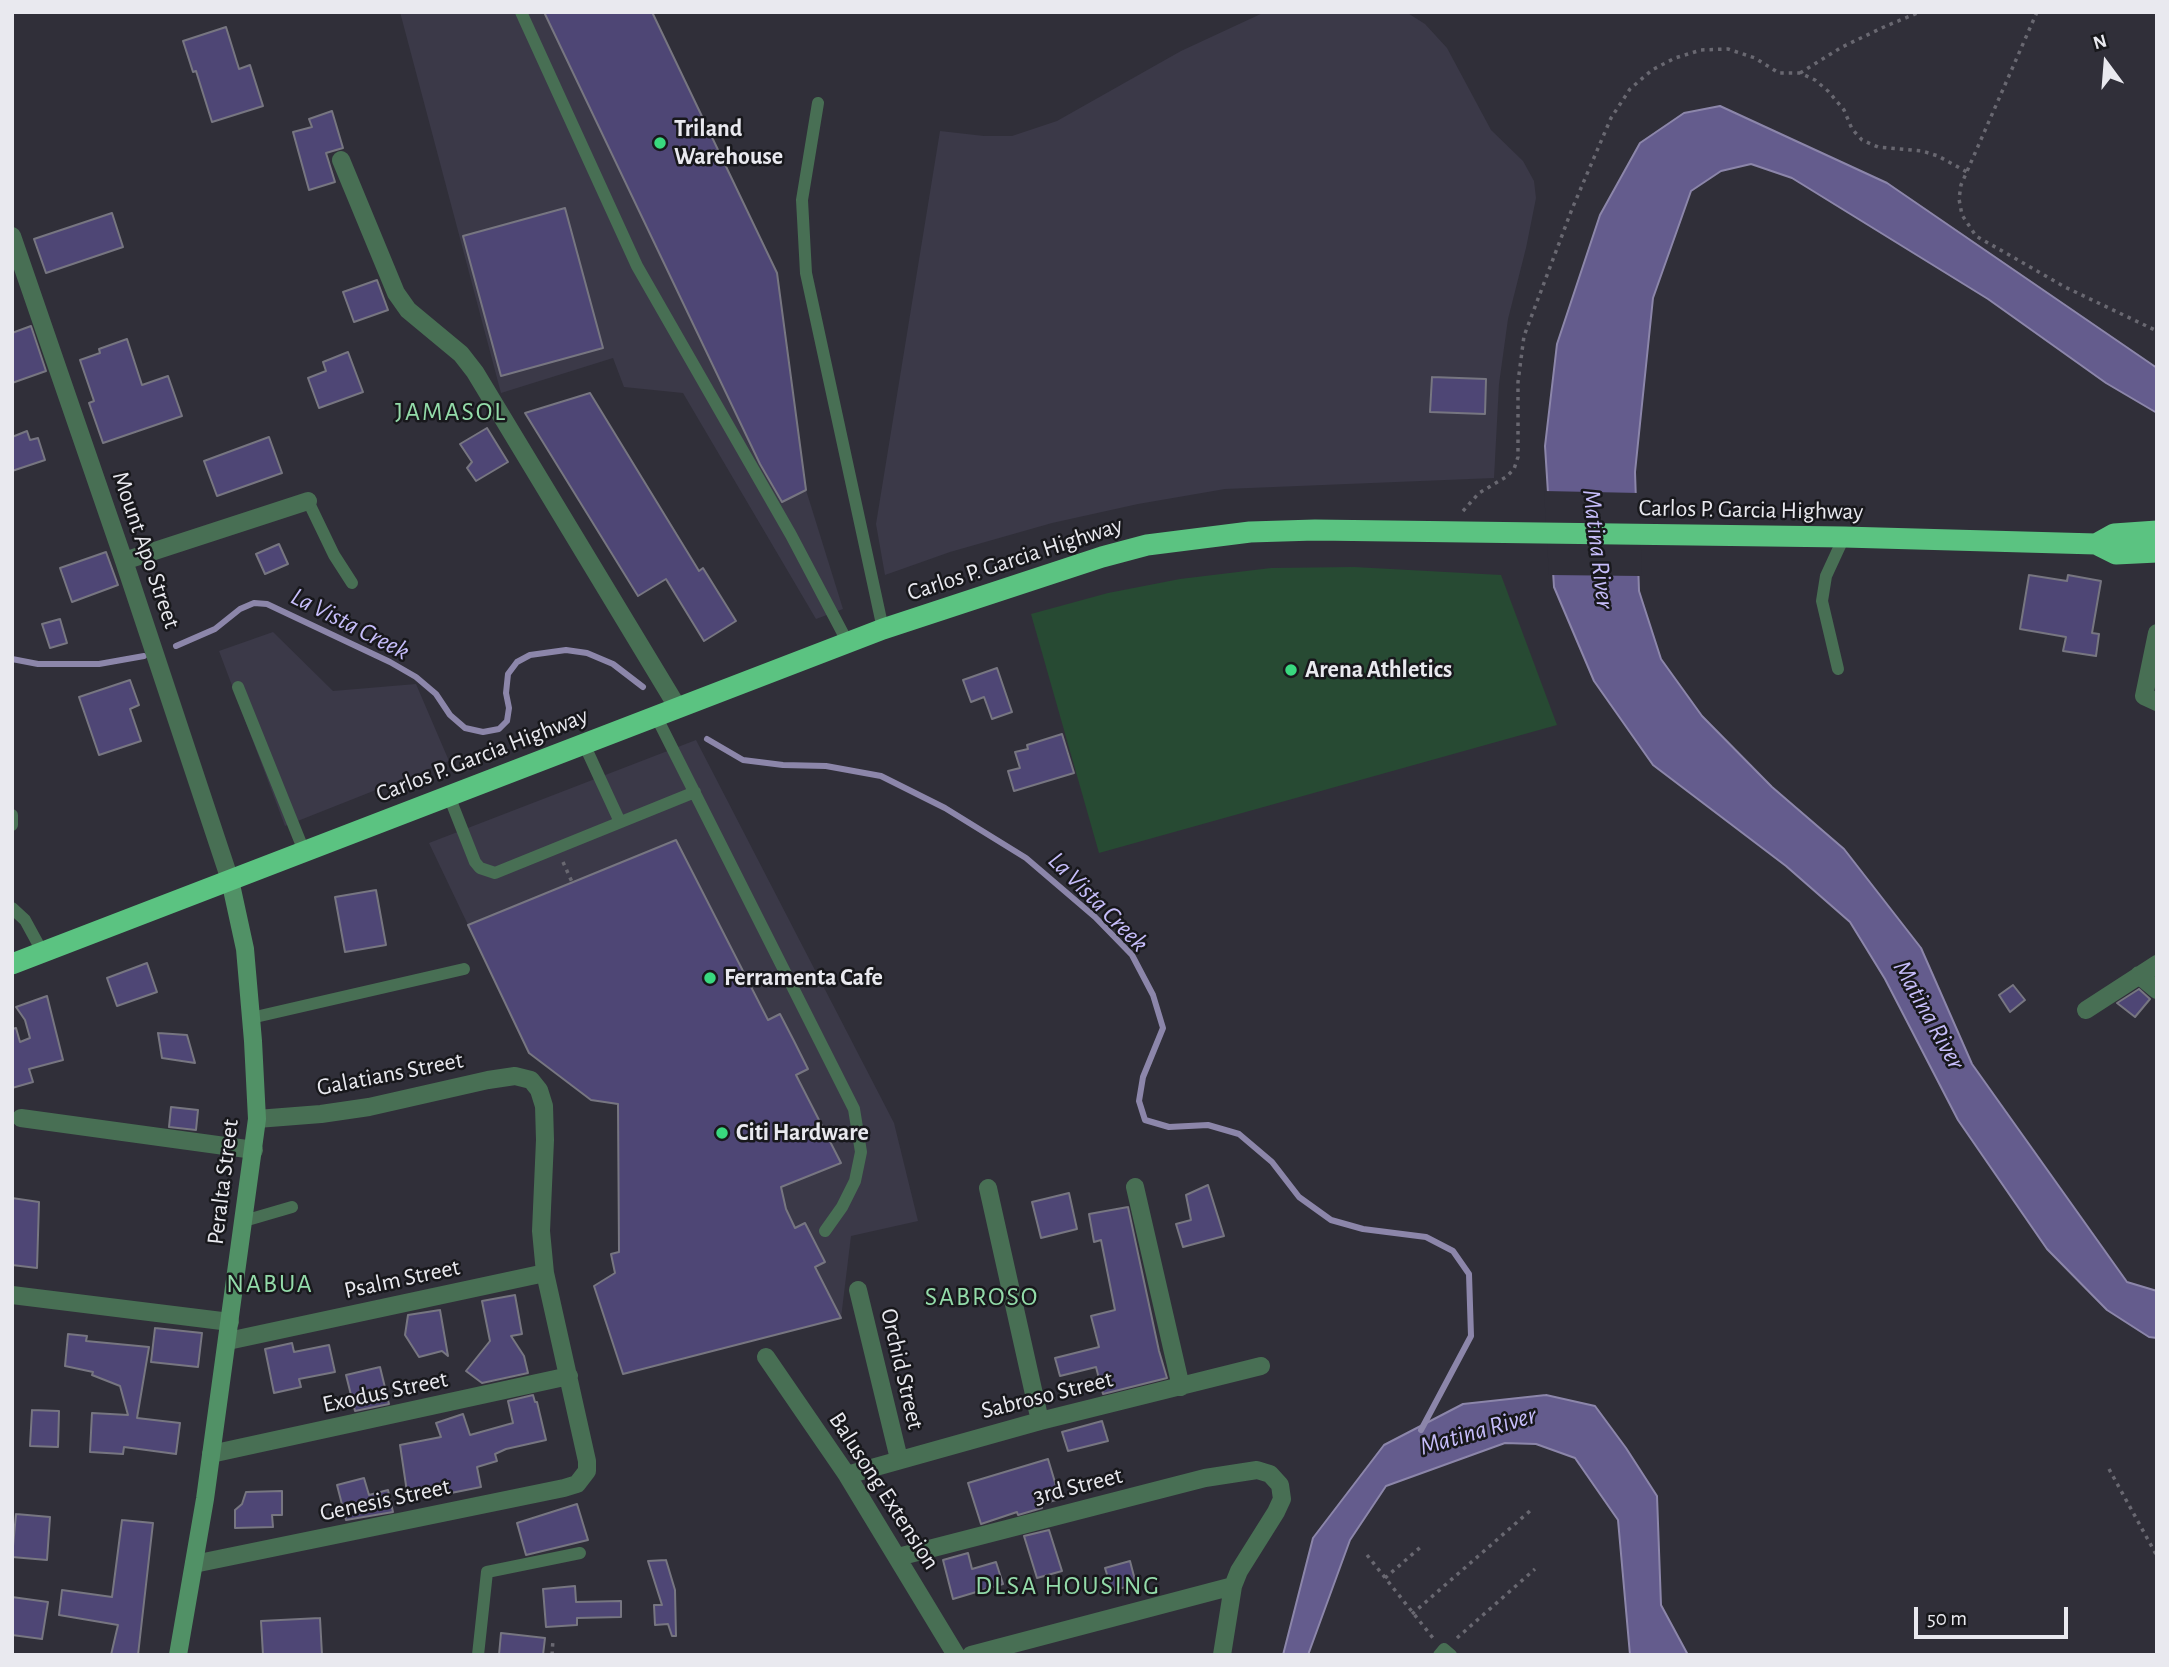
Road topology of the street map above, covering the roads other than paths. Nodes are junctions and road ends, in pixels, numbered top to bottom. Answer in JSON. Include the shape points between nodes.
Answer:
{"nodes":[{"id":1,"x":521,"y":12,"type":"edge"},
{"id":2,"x":818,"y":103,"type":"dead end"},
{"id":3,"x":341,"y":160,"type":"dead end"},
{"id":4,"x":12,"y":236,"type":"edge"},
{"id":5,"x":308,"y":501,"type":"joint"},
{"id":6,"x":2157,"y":531,"type":"edge"},
{"id":7,"x":1844,"y":537,"type":"junction"},
{"id":8,"x":2096,"y":544,"type":"junction"},
{"id":9,"x":2157,"y":552,"type":"edge"},
{"id":10,"x":124,"y":561,"type":"junction"},
{"id":11,"x":352,"y":583,"type":"dead end"},
{"id":12,"x":883,"y":629,"type":"junction"},
{"id":13,"x":2157,"y":632,"type":"edge"},
{"id":14,"x":848,"y":643,"type":"junction"},
{"id":15,"x":1838,"y":669,"type":"dead end"},
{"id":16,"x":238,"y":687,"type":"dead end"},
{"id":17,"x":2150,"y":699,"type":"edge"},
{"id":18,"x":678,"y":708,"type":"junction"},
{"id":19,"x":656,"y":716,"type":"junction"},
{"id":20,"x":584,"y":744,"type":"junction"},
{"id":21,"x":695,"y":792,"type":"junction"},
{"id":22,"x":449,"y":796,"type":"junction"},
{"id":23,"x":12,"y":815,"type":"edge"},
{"id":24,"x":620,"y":822,"type":"junction"},
{"id":25,"x":12,"y":825,"type":"edge"},
{"id":26,"x":304,"y":851,"type":"junction"},
{"id":27,"x":230,"y":880,"type":"junction"},
{"id":28,"x":12,"y":908,"type":"edge"},
{"id":29,"x":43,"y":953,"type":"junction"},
{"id":30,"x":12,"y":964,"type":"edge"},
{"id":31,"x":2157,"y":964,"type":"edge"},
{"id":32,"x":464,"y":969,"type":"dead end"},
{"id":33,"x":2139,"y":975,"type":"junction"},
{"id":34,"x":2157,"y":990,"type":"edge"},
{"id":35,"x":2086,"y":1010,"type":"dead end"},
{"id":36,"x":251,"y":1018,"type":"junction"},
{"id":37,"x":21,"y":1118,"type":"dead end"},
{"id":38,"x":257,"y":1119,"type":"junction"},
{"id":39,"x":254,"y":1150,"type":"junction"},
{"id":40,"x":1135,"y":1187,"type":"dead end"},
{"id":41,"x":988,"y":1188,"type":"dead end"},
{"id":42,"x":292,"y":1207,"type":"dead end"},
{"id":43,"x":244,"y":1221,"type":"junction"},
{"id":44,"x":825,"y":1231,"type":"dead end"},
{"id":45,"x":545,"y":1273,"type":"junction"},
{"id":46,"x":858,"y":1290,"type":"dead end"},
{"id":47,"x":12,"y":1296,"type":"edge"},
{"id":48,"x":230,"y":1322,"type":"junction"},
{"id":49,"x":228,"y":1341,"type":"junction"},
{"id":50,"x":766,"y":1357,"type":"dead end"},
{"id":51,"x":1261,"y":1366,"type":"dead end"},
{"id":52,"x":569,"y":1377,"type":"junction"},
{"id":53,"x":1181,"y":1387,"type":"junction"},
{"id":54,"x":1040,"y":1421,"type":"junction"},
{"id":55,"x":211,"y":1454,"type":"junction"},
{"id":56,"x":899,"y":1459,"type":"junction"},
{"id":57,"x":847,"y":1475,"type":"junction"},
{"id":58,"x":580,"y":1553,"type":"dead end"},
{"id":59,"x":898,"y":1557,"type":"junction"},
{"id":60,"x":194,"y":1564,"type":"junction"},
{"id":61,"x":1233,"y":1586,"type":"junction"},
{"id":62,"x":178,"y":1655,"type":"edge"},
{"id":63,"x":478,"y":1655,"type":"edge"},
{"id":64,"x":956,"y":1655,"type":"edge"},
{"id":65,"x":971,"y":1655,"type":"edge"},
{"id":66,"x":1222,"y":1655,"type":"edge"}],
"edges":[{"from":1,"to":14,"type":"lane","via":[[637,266]]},
{"from":2,"to":12,"type":"lane","via":[[802,200],[806,273]]},
{"from":3,"to":18,"type":"street","via":[[396,293],[408,310],[461,354],[475,372]]},
{"from":4,"to":10,"type":"street","name":"Mount Apo Street"},
{"from":5,"to":10,"type":"street"},
{"from":5,"to":11,"type":"lane"},
{"from":6,"to":8,"type":"highway","name":"Carlos P. Garcia Highway","via":[[2114,534]]},
{"from":7,"to":8,"type":"highway","name":"Carlos P. Garcia Highway"},
{"from":7,"to":12,"type":"highway","name":"Carlos P. Garcia Highway","via":[[1250,532],[1147,545],[1101,557]]},
{"from":7,"to":15,"type":"lane","via":[[1826,576],[1822,601]]},
{"from":8,"to":9,"type":"highway","name":"Carlos P. Garcia Highway","via":[[2116,554]]},
{"from":10,"to":27,"type":"street","name":"Mount Apo Street"},
{"from":12,"to":14,"type":"highway","name":"Carlos P. Garcia Highway"},
{"from":13,"to":17,"type":"street"},
{"from":14,"to":18,"type":"highway","name":"Carlos P. Garcia Highway"},
{"from":16,"to":26,"type":"lane"},
{"from":18,"to":19,"type":"highway","name":"Carlos P. Garcia Highway"},
{"from":19,"to":20,"type":"highway","name":"Carlos P. Garcia Highway"},
{"from":19,"to":21,"type":"lane"},
{"from":20,"to":22,"type":"highway","name":"Carlos P. Garcia Highway"},
{"from":20,"to":24,"type":"lane"},
{"from":21,"to":24,"type":"lane"},
{"from":21,"to":44,"type":"lane","via":[[854,1109],[861,1152],[855,1181]]},
{"from":22,"to":24,"type":"lane","via":[[475,862],[495,873]]},
{"from":22,"to":26,"type":"highway","name":"Carlos P. Garcia Highway"},
{"from":23,"to":25,"type":"lane"},
{"from":26,"to":27,"type":"highway","name":"Carlos P. Garcia Highway"},
{"from":27,"to":29,"type":"highway","name":"Carlos P. Garcia Highway"},
{"from":27,"to":36,"type":"street","name":"Peralta Street","via":[[245,949]]},
{"from":28,"to":29,"type":"lane"},
{"from":29,"to":30,"type":"highway","name":"Carlos P. Garcia Highway"},
{"from":31,"to":33,"type":"street"},
{"from":32,"to":36,"type":"lane"},
{"from":33,"to":34,"type":"street"},
{"from":33,"to":35,"type":"street"},
{"from":36,"to":38,"type":"street","name":"Peralta Street"},
{"from":37,"to":39,"type":"street"},
{"from":38,"to":39,"type":"street","name":"Peralta Street"},
{"from":38,"to":45,"type":"street","name":"Galatians Street","via":[[369,1107],[515,1076],[531,1080],[540,1090],[544,1106],[541,1231]]},
{"from":39,"to":43,"type":"street","name":"Peralta Street"},
{"from":40,"to":53,"type":"street"},
{"from":41,"to":54,"type":"street"},
{"from":42,"to":43,"type":"lane"},
{"from":43,"to":48,"type":"street","name":"Peralta Street"},
{"from":45,"to":49,"type":"street","name":"Psalm Street"},
{"from":45,"to":52,"type":"street"},
{"from":46,"to":56,"type":"street","name":"Orchid Street"},
{"from":47,"to":48,"type":"street"},
{"from":48,"to":49,"type":"street","name":"Peralta Street"},
{"from":49,"to":55,"type":"street","name":"Peralta Street"},
{"from":50,"to":57,"type":"street","name":"Balusong Extension"},
{"from":51,"to":53,"type":"street","name":"Sabroso Street"},
{"from":52,"to":55,"type":"street","name":"Exodus Street"},
{"from":52,"to":60,"type":"street","name":"Genesis Street","via":[[587,1461],[587,1471],[577,1484]]},
{"from":53,"to":54,"type":"street","name":"Sabroso Street"},
{"from":54,"to":56,"type":"street","name":"Sabroso Street"},
{"from":55,"to":60,"type":"street","name":"Peralta Street"},
{"from":56,"to":57,"type":"street","name":"Sabroso Street"},
{"from":57,"to":59,"type":"street","name":"Balusong Extension"},
{"from":58,"to":63,"type":"lane","via":[[487,1572]]},
{"from":59,"to":61,"type":"street","name":"3rd Street","via":[[1205,1478],[1250,1471],[1270,1474],[1280,1485],[1282,1499]]},
{"from":59,"to":64,"type":"street","name":"Balusong Extension"},
{"from":60,"to":62,"type":"street","name":"Peralta Street"},
{"from":61,"to":65,"type":"street"},
{"from":61,"to":66,"type":"street"}]}
